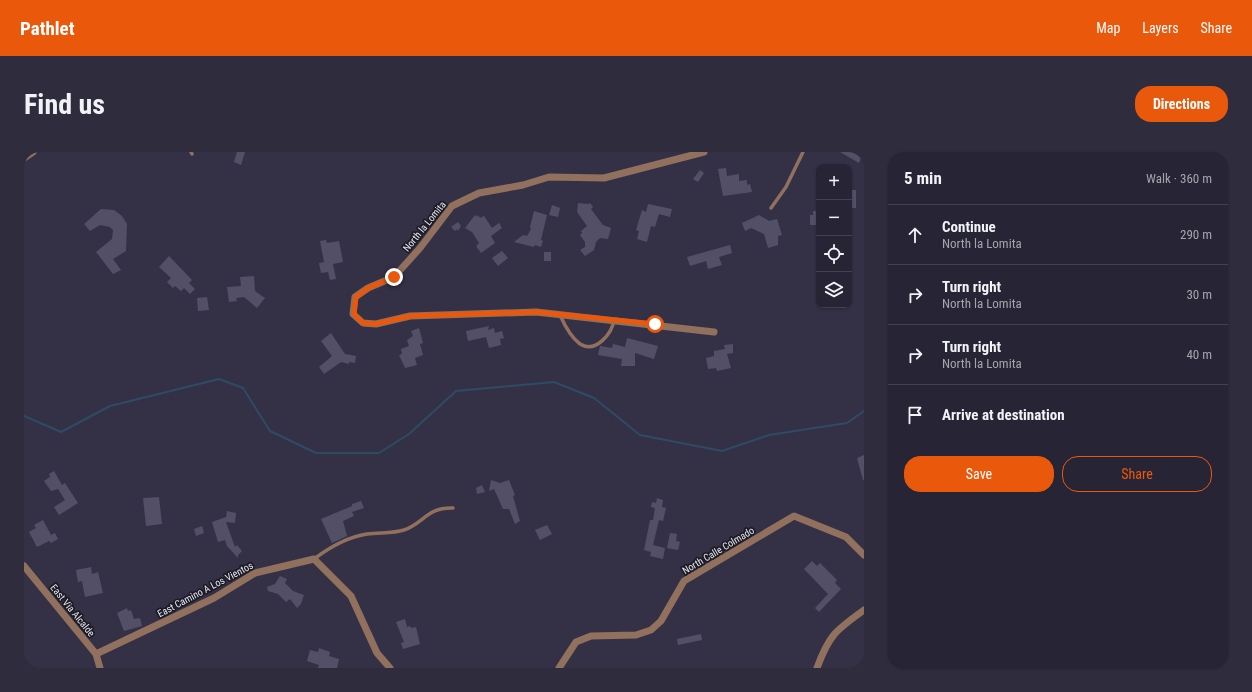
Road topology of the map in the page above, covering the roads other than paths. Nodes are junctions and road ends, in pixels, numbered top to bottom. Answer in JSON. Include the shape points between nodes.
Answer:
{"nodes":[{"id":1,"x":33,"y":152,"type":"edge"},
{"id":2,"x":704,"y":152,"type":"edge"},
{"id":3,"x":803,"y":152,"type":"edge"},
{"id":4,"x":24,"y":158,"type":"edge"},
{"id":5,"x":771,"y":208,"type":"dead end"},
{"id":6,"x":560,"y":314,"type":"junction"},
{"id":7,"x":614,"y":320,"type":"junction"},
{"id":8,"x":714,"y":332,"type":"dead end"},
{"id":9,"x":453,"y":508,"type":"dead end"},
{"id":10,"x":864,"y":555,"type":"edge"},
{"id":11,"x":314,"y":559,"type":"junction"},
{"id":12,"x":24,"y":567,"type":"edge"},
{"id":13,"x":864,"y":610,"type":"edge"},
{"id":14,"x":96,"y":654,"type":"junction"},
{"id":15,"x":100,"y":668,"type":"edge"},
{"id":16,"x":390,"y":668,"type":"edge"},
{"id":17,"x":559,"y":668,"type":"edge"},
{"id":18,"x":817,"y":668,"type":"edge"}],
"edges":[{"from":1,"to":4,"type":"street"},
{"from":2,"to":6,"type":"street","name":"North la Lomita","via":[[604,178],[549,177],[524,185],[479,193],[452,206],[394,277],[368,288],[356,297],[354,314],[363,323],[376,324],[410,316],[536,312]]},
{"from":3,"to":5,"type":"lane","via":[[786,187]]},
{"from":6,"to":7,"type":"street","name":"North la Lomita"},
{"from":6,"to":7,"type":"lane","via":[[564,324],[580,344],[588,346],[602,341]]},
{"from":7,"to":8,"type":"street","name":"North la Lomita"},
{"from":9,"to":11,"type":"lane","via":[[438,508],[403,530],[355,537],[334,545]]},
{"from":10,"to":17,"type":"street","name":"North Calle Colmado","via":[[846,537],[794,516],[684,581],[661,621],[651,630],[636,635],[591,636],[576,642]]},
{"from":11,"to":14,"type":"street","name":"East Camino A Los Vientos","via":[[255,572],[207,602]]},
{"from":11,"to":16,"type":"street","via":[[351,596],[377,653]]},
{"from":12,"to":14,"type":"street","name":"East Via Alcalde"},
{"from":13,"to":18,"type":"street","via":[[833,634],[825,646]]},
{"from":14,"to":15,"type":"street","name":"East Via Alcalde"}]}
